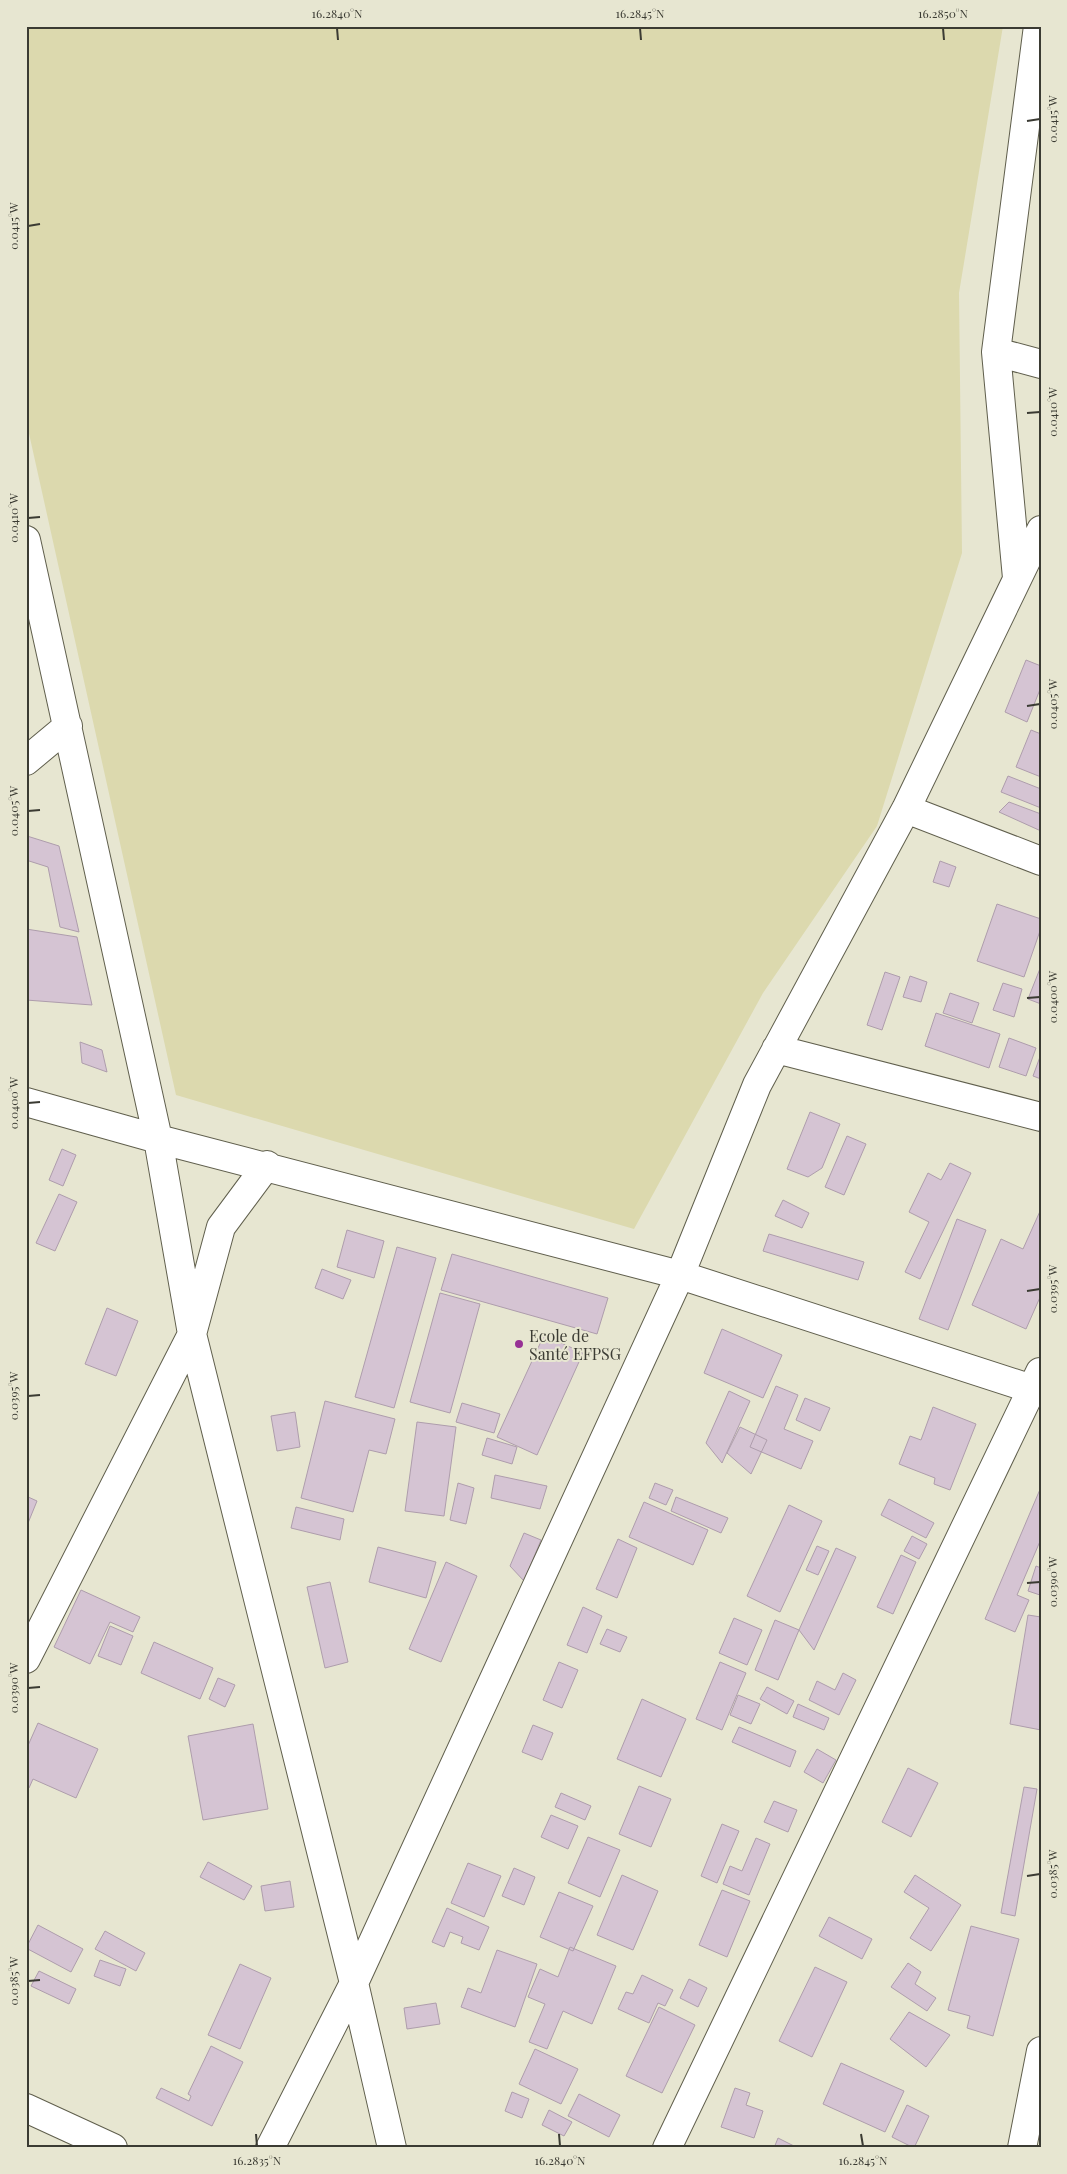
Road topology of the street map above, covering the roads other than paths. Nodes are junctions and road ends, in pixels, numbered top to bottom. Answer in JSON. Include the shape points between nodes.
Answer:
{"nodes":[{"id":1,"x":1038,"y":26,"type":"edge"},
{"id":2,"x":996,"y":352,"type":"junction"},
{"id":3,"x":1041,"y":364,"type":"edge"},
{"id":4,"x":1041,"y":530,"type":"edge"},
{"id":5,"x":26,"y":540,"type":"edge"},
{"id":6,"x":1016,"y":578,"type":"junction"},
{"id":7,"x":68,"y":726,"type":"junction"},
{"id":8,"x":26,"y":761,"type":"edge"},
{"id":9,"x":906,"y":809,"type":"junction"},
{"id":10,"x":1041,"y":861,"type":"edge"},
{"id":11,"x":776,"y":1049,"type":"junction"},
{"id":12,"x":26,"y":1102,"type":"edge"},
{"id":13,"x":1041,"y":1117,"type":"edge"},
{"id":14,"x":158,"y":1139,"type":"junction"},
{"id":15,"x":267,"y":1165,"type":"junction"},
{"id":16,"x":680,"y":1275,"type":"junction"},
{"id":17,"x":192,"y":1334,"type":"junction"},
{"id":18,"x":1038,"y":1382,"type":"edge"},
{"id":19,"x":26,"y":1659,"type":"edge"},
{"id":20,"x":354,"y":1983,"type":"junction"},
{"id":21,"x":1041,"y":2051,"type":"edge"},
{"id":22,"x":26,"y":2108,"type":"edge"},
{"id":23,"x":113,"y":2148,"type":"edge"},
{"id":24,"x":270,"y":2148,"type":"edge"},
{"id":25,"x":392,"y":2148,"type":"edge"},
{"id":26,"x":667,"y":2148,"type":"edge"},
{"id":27,"x":1022,"y":2148,"type":"edge"}],
"edges":[{"from":1,"to":2,"type":"street"},
{"from":2,"to":3,"type":"street"},
{"from":2,"to":6,"type":"street"},
{"from":4,"to":6,"type":"street"},
{"from":5,"to":7,"type":"street"},
{"from":6,"to":9,"type":"street"},
{"from":7,"to":8,"type":"street"},
{"from":7,"to":14,"type":"street"},
{"from":9,"to":10,"type":"street"},
{"from":9,"to":11,"type":"street"},
{"from":11,"to":13,"type":"street"},
{"from":11,"to":16,"type":"street","via":[[757,1085]]},
{"from":12,"to":14,"type":"street"},
{"from":14,"to":15,"type":"street"},
{"from":14,"to":17,"type":"street"},
{"from":15,"to":16,"type":"street"},
{"from":15,"to":17,"type":"street","via":[[221,1227]]},
{"from":16,"to":18,"type":"street"},
{"from":16,"to":20,"type":"street"},
{"from":17,"to":19,"type":"street"},
{"from":17,"to":20,"type":"street"},
{"from":18,"to":26,"type":"street"},
{"from":20,"to":24,"type":"street"},
{"from":20,"to":25,"type":"street"},
{"from":21,"to":27,"type":"street"},
{"from":22,"to":23,"type":"street"}]}
